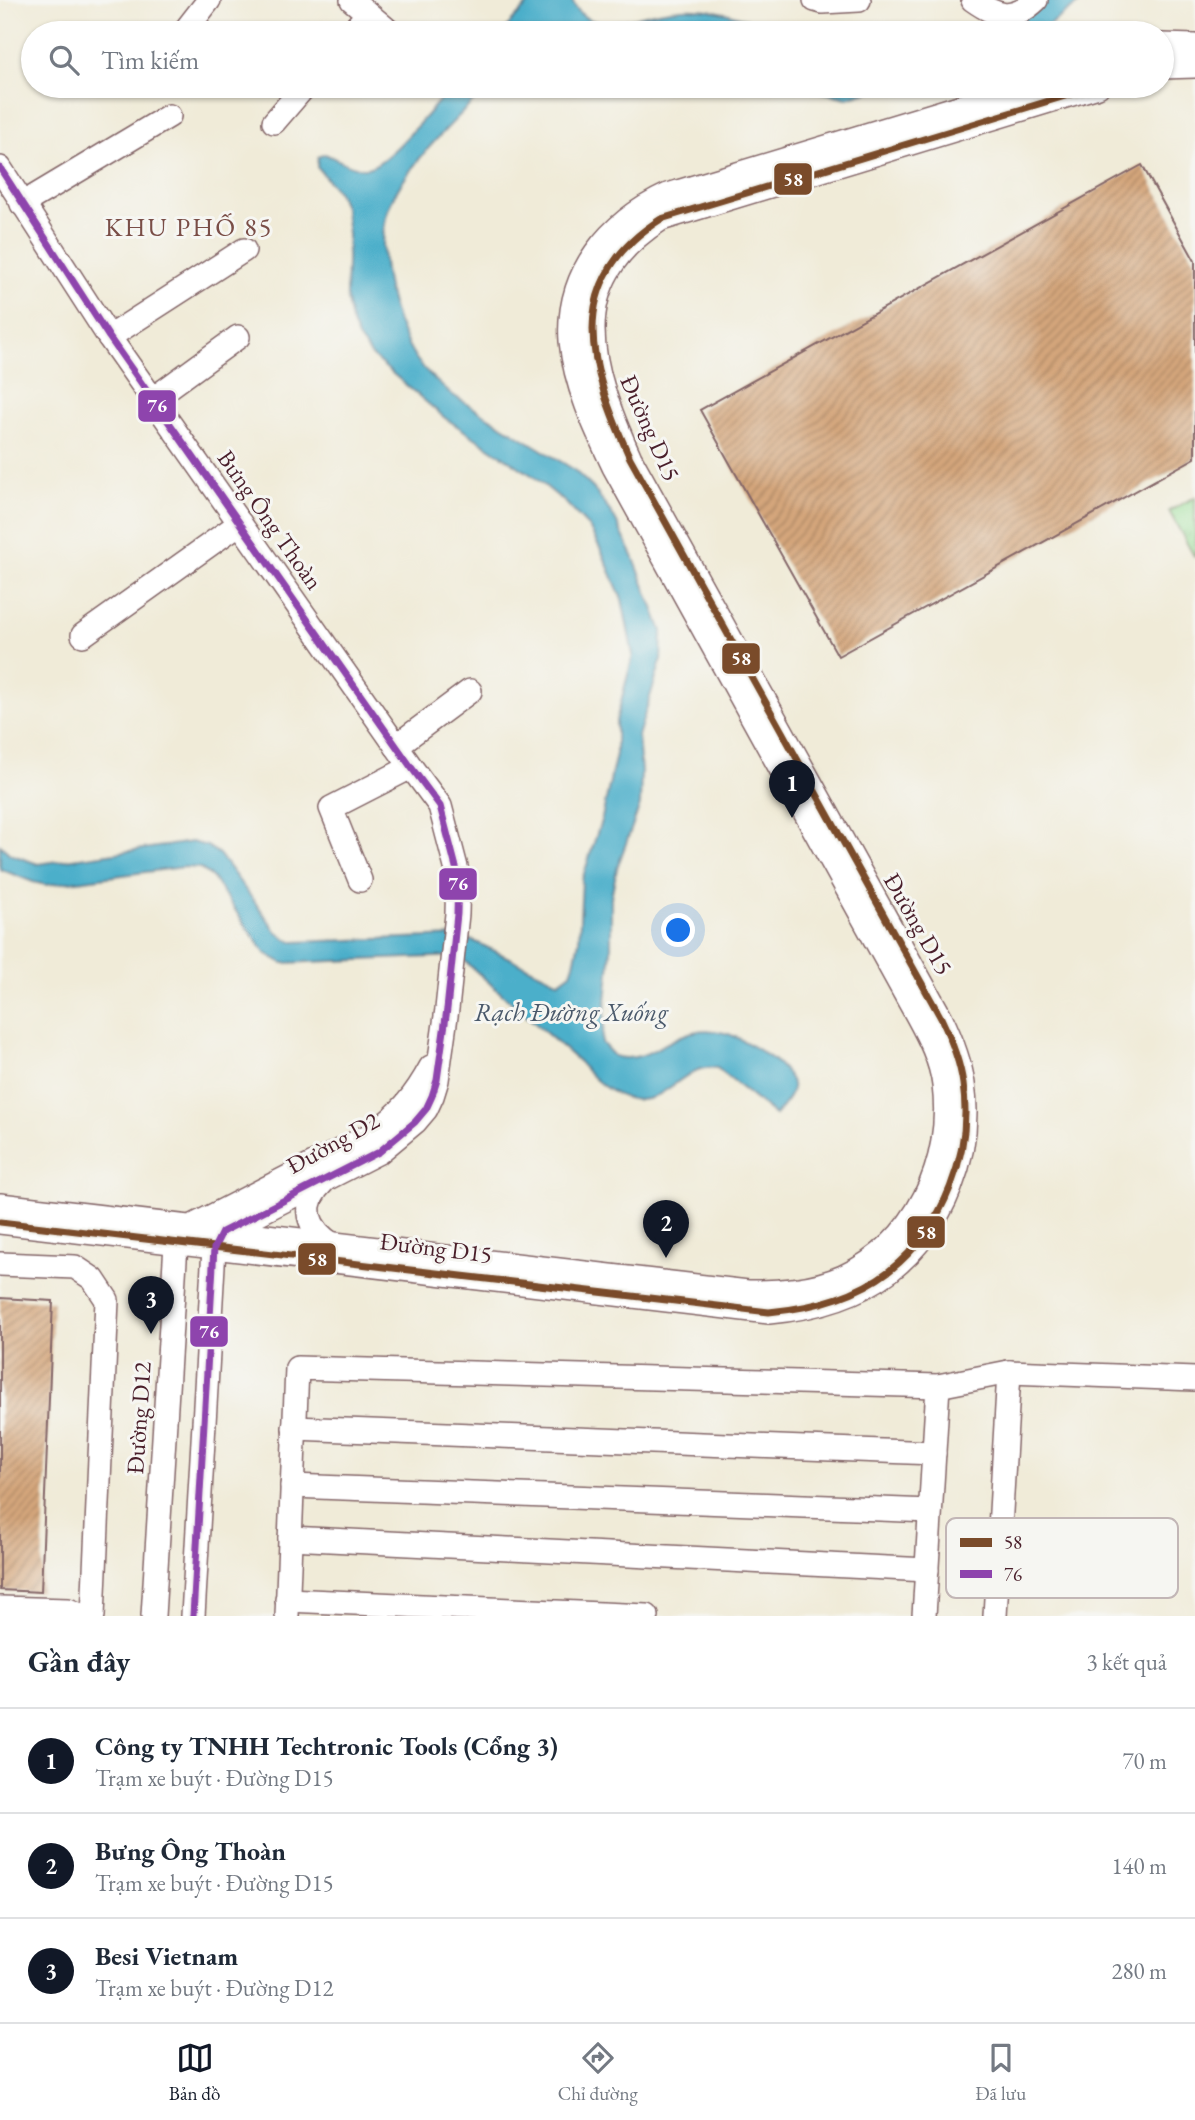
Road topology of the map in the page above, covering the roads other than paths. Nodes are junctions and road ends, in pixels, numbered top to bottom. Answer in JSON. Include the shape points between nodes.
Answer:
{"nodes":[{"id":1,"x":209,"y":0,"type":"edge"},
{"id":2,"x":815,"y":0,"type":"edge"},
{"id":3,"x":859,"y":0,"type":"edge"},
{"id":4,"x":973,"y":0,"type":"edge"},
{"id":5,"x":1035,"y":0,"type":"edge"},
{"id":6,"x":360,"y":7,"type":"edge"},
{"id":7,"x":193,"y":21,"type":"edge"},
{"id":8,"x":377,"y":21,"type":"edge"},
{"id":9,"x":1174,"y":45,"type":"edge"},
{"id":10,"x":1195,"y":46,"type":"edge"},
{"id":11,"x":1195,"y":66,"type":"edge"},
{"id":12,"x":1174,"y":67,"type":"edge"},
{"id":13,"x":295,"y":98,"type":"edge"},
{"id":14,"x":988,"y":98,"type":"edge"},
{"id":15,"x":1034,"y":98,"type":"edge"},
{"id":16,"x":169,"y":116,"type":"dead end"},
{"id":17,"x":274,"y":122,"type":"dead end"},
{"id":18,"x":0,"y":168,"type":"edge"},
{"id":19,"x":22,"y":204,"type":"junction"},
{"id":20,"x":244,"y":250,"type":"dead end"},
{"id":21,"x":109,"y":337,"type":"junction"},
{"id":22,"x":238,"y":337,"type":"dead end"},
{"id":23,"x":153,"y":399,"type":"junction"},
{"id":24,"x":240,"y":523,"type":"junction"},
{"id":25,"x":83,"y":635,"type":"dead end"},
{"id":26,"x":471,"y":691,"type":"dead end"},
{"id":27,"x":397,"y":747,"type":"junction"},
{"id":28,"x":411,"y":767,"type":"junction"},
{"id":29,"x":840,"y":859,"type":"junction"},
{"id":30,"x":360,"y":880,"type":"dead end"},
{"id":31,"x":447,"y":1009,"type":"joint"},
{"id":32,"x":440,"y":1052,"type":"junction"},
{"id":33,"x":329,"y":1177,"type":"junction"},
{"id":34,"x":0,"y":1205,"type":"edge"},
{"id":35,"x":0,"y":1222,"type":"edge"},
{"id":36,"x":183,"y":1236,"type":"junction"},
{"id":37,"x":218,"y":1240,"type":"junction"},
{"id":38,"x":333,"y":1245,"type":"junction"},
{"id":39,"x":0,"y":1264,"type":"edge"},
{"id":40,"x":1009,"y":1372,"type":"junction"},
{"id":41,"x":1195,"y":1379,"type":"edge"},
{"id":42,"x":938,"y":1386,"type":"junction"},
{"id":43,"x":295,"y":1428,"type":"junction"},
{"id":44,"x":934,"y":1453,"type":"junction"},
{"id":45,"x":292,"y":1486,"type":"junction"},
{"id":46,"x":930,"y":1511,"type":"junction"},
{"id":47,"x":1001,"y":1518,"type":"edge"},
{"id":48,"x":290,"y":1538,"type":"junction"},
{"id":49,"x":927,"y":1570,"type":"junction"},
{"id":50,"x":997,"y":1598,"type":"edge"},
{"id":51,"x":0,"y":1608,"type":"edge"},
{"id":52,"x":287,"y":1608,"type":"edge"},
{"id":53,"x":83,"y":1616,"type":"edge"},
{"id":54,"x":93,"y":1616,"type":"edge"},
{"id":55,"x":153,"y":1616,"type":"edge"},
{"id":56,"x":193,"y":1616,"type":"edge"},
{"id":57,"x":647,"y":1616,"type":"edge"},
{"id":58,"x":924,"y":1616,"type":"edge"},
{"id":59,"x":996,"y":1616,"type":"edge"}],
"edges":[{"from":1,"to":7,"type":"street"},
{"from":2,"to":3,"type":"street"},
{"from":4,"to":5,"type":"street","via":[[1010,16]]},
{"from":6,"to":8,"type":"street"},
{"from":9,"to":10,"type":"street"},
{"from":11,"to":12,"type":"street"},
{"from":13,"to":17,"type":"street"},
{"from":14,"to":29,"type":"street","name":"Đường D15","via":[[648,204],[615,228],[601,245],[575,300],[571,340],[597,431]]},
{"from":15,"to":29,"type":"street","name":"Đường D15","via":[[661,219],[628,244],[596,301],[592,324],[596,368],[625,447]]},
{"from":16,"to":19,"type":"street"},
{"from":18,"to":19,"type":"street","name":"Bưng Ông Thoàn"},
{"from":19,"to":21,"type":"street","name":"Bưng Ông Thoàn"},
{"from":20,"to":21,"type":"street"},
{"from":21,"to":23,"type":"street","name":"Bưng Ông Thoàn"},
{"from":22,"to":23,"type":"street"},
{"from":23,"to":24,"type":"street","name":"Bưng Ông Thoàn"},
{"from":24,"to":25,"type":"street"},
{"from":24,"to":27,"type":"street","name":"Bưng Ông Thoàn"},
{"from":26,"to":27,"type":"street"},
{"from":27,"to":28,"type":"street","name":"Bưng Ông Thoàn"},
{"from":28,"to":30,"type":"street","via":[[331,808]]},
{"from":28,"to":31,"type":"street","name":"Bưng Ông Thoàn","via":[[440,806],[458,875]]},
{"from":29,"to":37,"type":"street","name":"Đường D15","via":[[941,1018],[958,1061],[965,1104],[960,1158],[941,1207],[903,1259],[870,1283],[808,1307],[759,1311]]},
{"from":29,"to":38,"type":"street","name":"Đường D15","via":[[929,1037],[944,1084],[946,1129],[936,1174],[905,1228],[876,1255],[820,1285],[748,1292]]},
{"from":31,"to":32,"type":"street","name":"Đường D2"},
{"from":32,"to":33,"type":"street","name":"Đường D2","via":[[432,1096],[415,1122],[379,1152]]},
{"from":32,"to":36,"type":"street","name":"Đường D2","via":[[420,1087],[372,1134]]},
{"from":33,"to":37,"type":"street","name":"Đường D2"},
{"from":33,"to":38,"type":"street","via":[[315,1190],[308,1207],[313,1226]]},
{"from":34,"to":36,"type":"street","name":"Đường D15"},
{"from":35,"to":36,"type":"street","name":"Đường D15"},
{"from":36,"to":37,"type":"street","name":"Đường D15"},
{"from":36,"to":55,"type":"street","name":"Đường D12"},
{"from":37,"to":38,"type":"street","name":"Đường D15"},
{"from":37,"to":56,"type":"street"},
{"from":39,"to":54,"type":"street","via":[[75,1267],[93,1279],[107,1300]]},
{"from":40,"to":41,"type":"street"},
{"from":40,"to":42,"type":"street"},
{"from":40,"to":47,"type":"street"},
{"from":42,"to":43,"type":"street","via":[[297,1368]]},
{"from":42,"to":44,"type":"street"},
{"from":43,"to":44,"type":"street"},
{"from":43,"to":45,"type":"street"},
{"from":44,"to":46,"type":"street"},
{"from":45,"to":46,"type":"street"},
{"from":45,"to":48,"type":"street"},
{"from":46,"to":49,"type":"street"},
{"from":48,"to":49,"type":"street"},
{"from":48,"to":52,"type":"street"},
{"from":49,"to":58,"type":"street"},
{"from":50,"to":59,"type":"street"},
{"from":51,"to":53,"type":"street","via":[[68,1611]]},
{"from":52,"to":57,"type":"street"}]}
